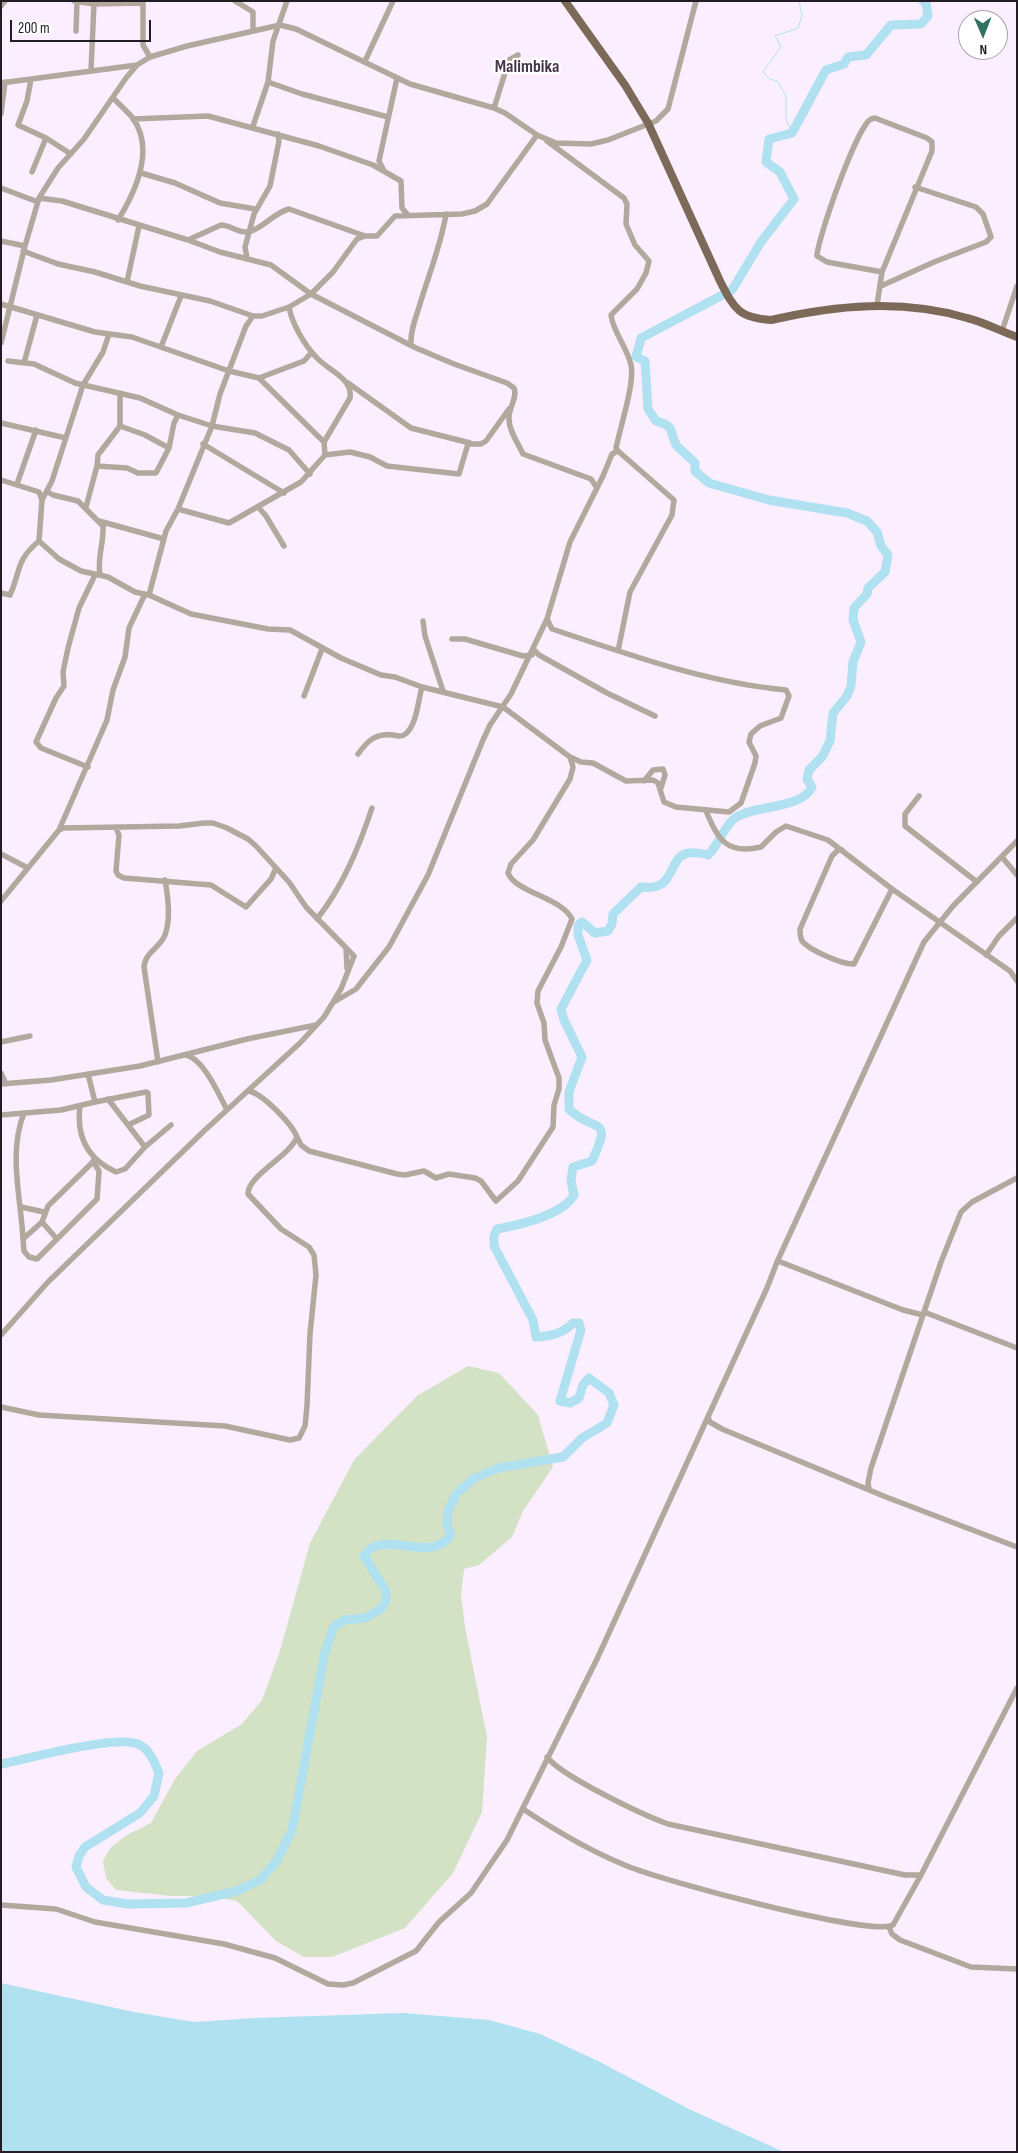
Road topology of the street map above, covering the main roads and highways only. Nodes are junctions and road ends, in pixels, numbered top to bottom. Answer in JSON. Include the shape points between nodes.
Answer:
{"nodes":[{"id":1,"x":565,"y":1,"type":"edge"},
{"id":2,"x":1017,"y":337,"type":"edge"}],
"edges":[{"from":1,"to":2,"type":"main road","via":[[648,123],[728,297],[747,317],[771,320],[877,305],[936,310],[968,318]]}]}
